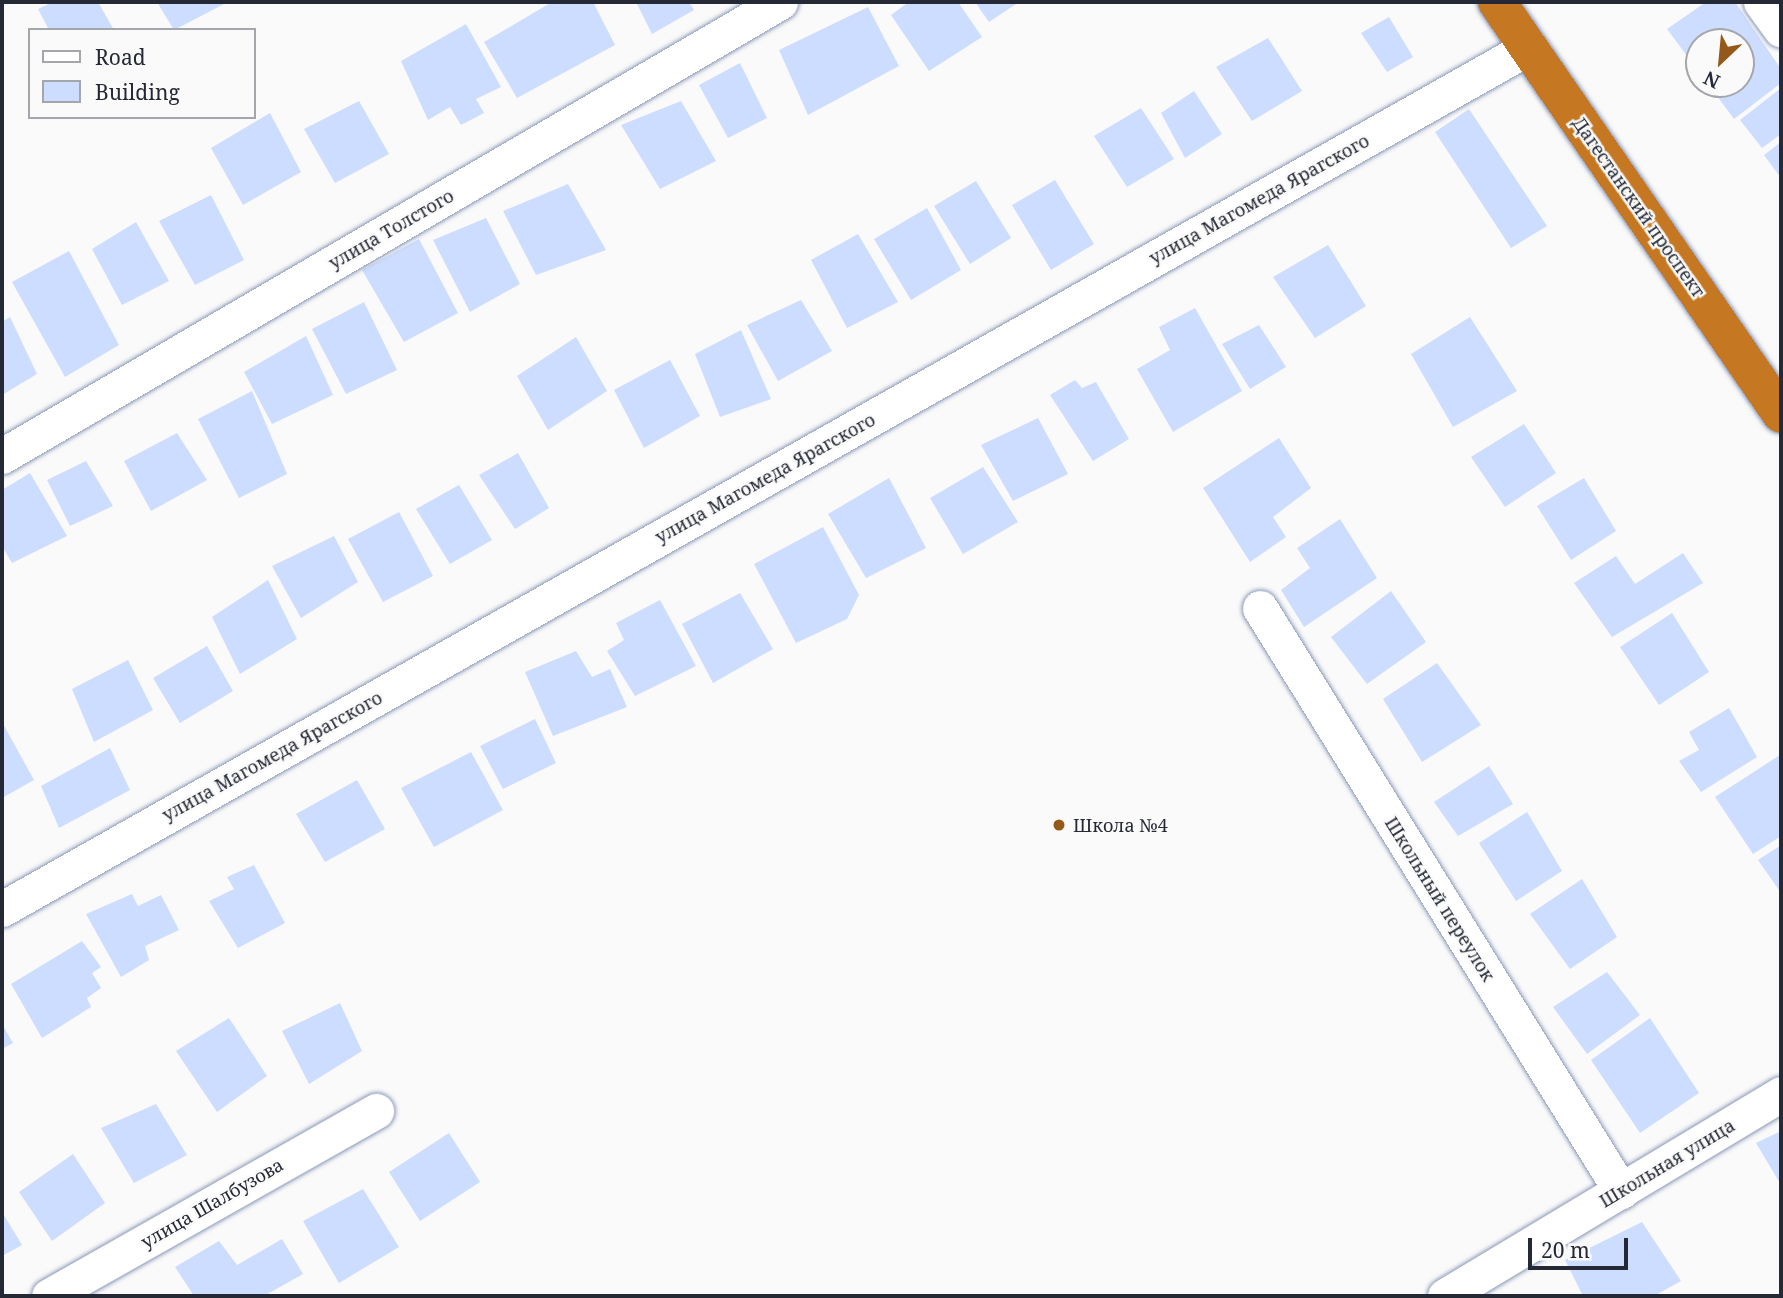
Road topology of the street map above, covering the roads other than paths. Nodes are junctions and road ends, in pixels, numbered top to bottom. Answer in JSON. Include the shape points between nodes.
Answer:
{"nodes":[{"id":1,"x":780,"y":2,"type":"edge"},
{"id":2,"x":1497,"y":2,"type":"edge"},
{"id":3,"x":1761,"y":2,"type":"edge"},
{"id":4,"x":1781,"y":30,"type":"edge"},
{"id":5,"x":1529,"y":47,"type":"junction"},
{"id":6,"x":1781,"y":412,"type":"edge"},
{"id":7,"x":2,"y":456,"type":"edge"},
{"id":8,"x":1260,"y":608,"type":"dead end"},
{"id":9,"x":2,"y":909,"type":"edge"},
{"id":10,"x":1781,"y":1094,"type":"edge"},
{"id":11,"x":376,"y":1111,"type":"dead end"},
{"id":12,"x":1620,"y":1191,"type":"junction"},
{"id":13,"x":49,"y":1296,"type":"edge"},
{"id":14,"x":1444,"y":1296,"type":"edge"}],
"edges":[{"from":1,"to":7,"type":"street","name":"улица Толстого"},
{"from":2,"to":5,"type":"highway","name":"Дагестанский проспект"},
{"from":3,"to":4,"type":"street"},
{"from":5,"to":6,"type":"highway","name":"Дагестанский проспект"},
{"from":5,"to":9,"type":"street","name":"улица Магомеда Ярагского"},
{"from":8,"to":12,"type":"street","name":"Школьный переулок"},
{"from":10,"to":12,"type":"street","name":"Школьная улица"},
{"from":11,"to":13,"type":"street","name":"улица Шалбузова"},
{"from":12,"to":14,"type":"street","name":"Школьная улица"}]}
